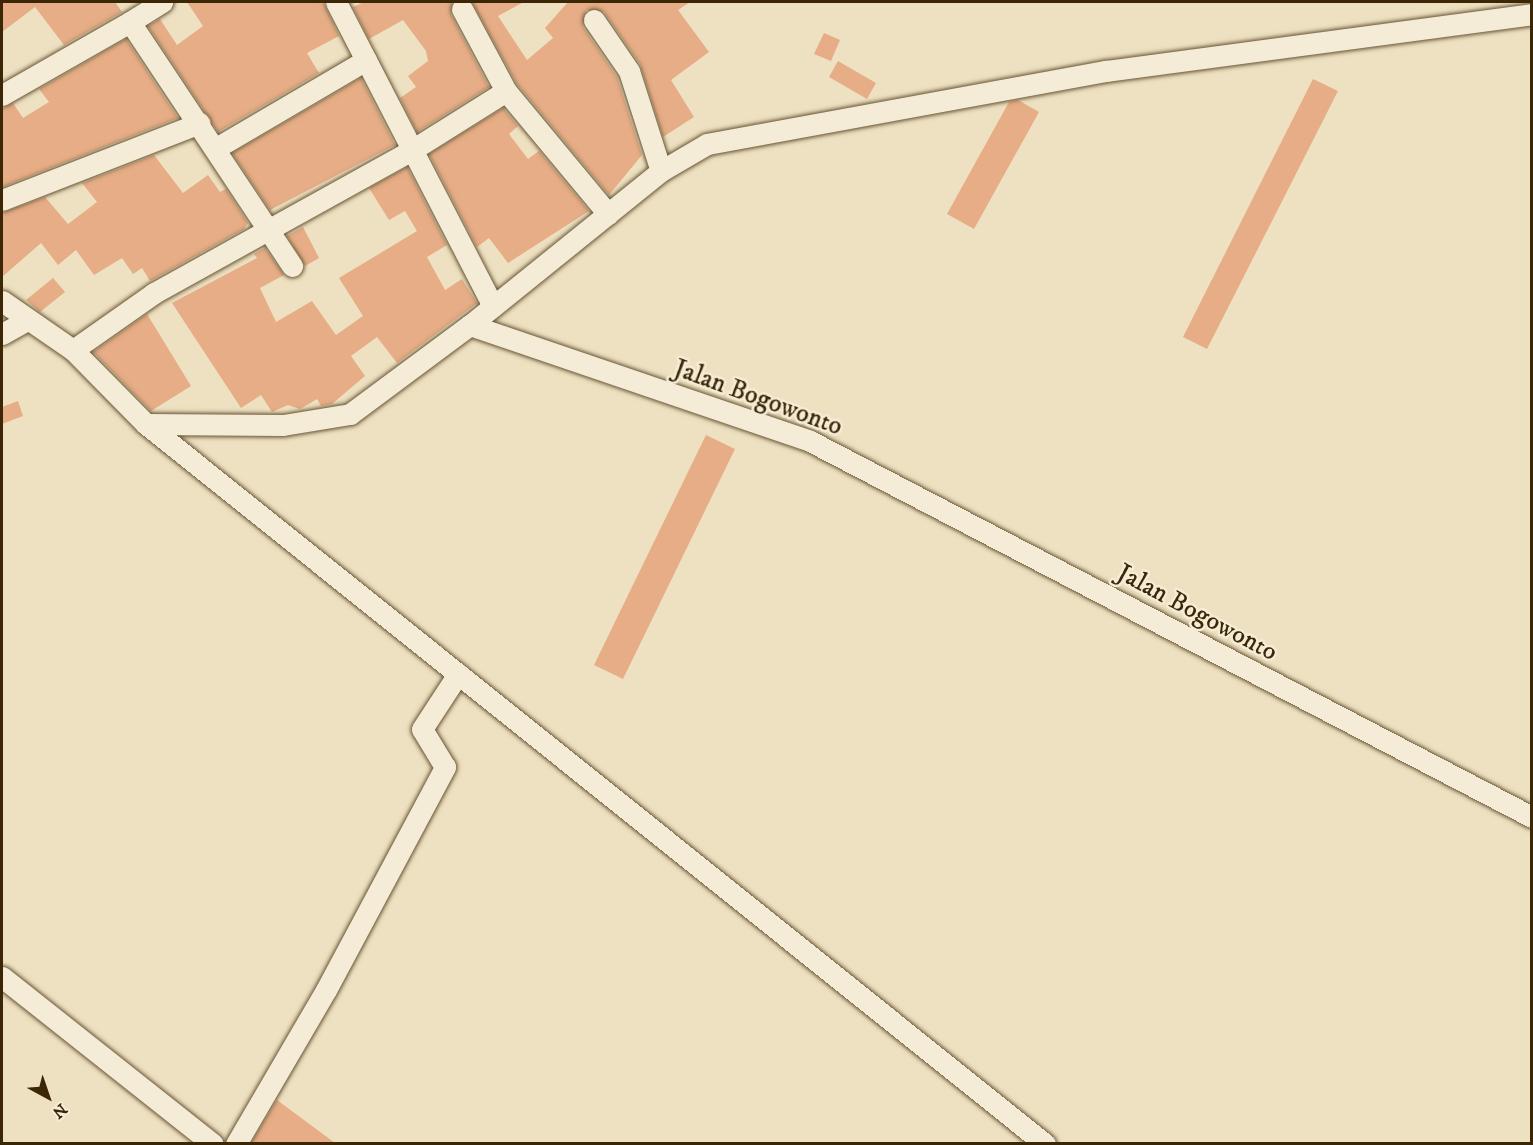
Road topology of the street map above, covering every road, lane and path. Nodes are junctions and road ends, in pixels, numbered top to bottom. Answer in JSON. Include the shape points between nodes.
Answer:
{"nodes":[{"id":1,"x":162,"y":2,"type":"edge"},
{"id":2,"x":336,"y":2,"type":"edge"},
{"id":3,"x":462,"y":9,"type":"dead end"},
{"id":4,"x":1532,"y":15,"type":"edge"},
{"id":5,"x":594,"y":20,"type":"dead end"},
{"id":6,"x":130,"y":22,"type":"junction"},
{"id":7,"x":366,"y":60,"type":"junction"},
{"id":8,"x":506,"y":91,"type":"junction"},
{"id":9,"x":2,"y":95,"type":"edge"},
{"id":10,"x":200,"y":123,"type":"junction"},
{"id":11,"x":216,"y":148,"type":"junction"},
{"id":12,"x":412,"y":150,"type":"junction"},
{"id":13,"x":661,"y":171,"type":"junction"},
{"id":14,"x":2,"y":200,"type":"edge"},
{"id":15,"x":608,"y":214,"type":"junction"},
{"id":16,"x":272,"y":230,"type":"junction"},
{"id":17,"x":292,"y":266,"type":"dead end"},
{"id":18,"x":2,"y":301,"type":"edge"},
{"id":19,"x":493,"y":306,"type":"junction"},
{"id":20,"x":25,"y":321,"type":"junction"},
{"id":21,"x":470,"y":325,"type":"junction"},
{"id":22,"x":2,"y":334,"type":"edge"},
{"id":23,"x":73,"y":350,"type":"junction"},
{"id":24,"x":146,"y":424,"type":"junction"},
{"id":25,"x":458,"y":674,"type":"junction"},
{"id":26,"x":1532,"y":817,"type":"edge"},
{"id":27,"x":2,"y":977,"type":"edge"},
{"id":28,"x":213,"y":1143,"type":"edge"},
{"id":29,"x":236,"y":1143,"type":"edge"},
{"id":30,"x":1045,"y":1143,"type":"edge"}],
"edges":[{"from":1,"to":6,"type":"street"},
{"from":2,"to":7,"type":"street"},
{"from":3,"to":8,"type":"street"},
{"from":4,"to":13,"type":"street","via":[[1106,70],[894,107],[707,144]]},
{"from":5,"to":13,"type":"street","via":[[629,71]]},
{"from":6,"to":9,"type":"street"},
{"from":6,"to":10,"type":"street"},
{"from":7,"to":11,"type":"street"},
{"from":7,"to":12,"type":"street"},
{"from":8,"to":12,"type":"street"},
{"from":8,"to":15,"type":"street"},
{"from":10,"to":11,"type":"street"},
{"from":10,"to":14,"type":"street"},
{"from":11,"to":16,"type":"street"},
{"from":12,"to":16,"type":"street"},
{"from":12,"to":19,"type":"street"},
{"from":13,"to":15,"type":"street"},
{"from":15,"to":19,"type":"street"},
{"from":16,"to":17,"type":"street"},
{"from":16,"to":23,"type":"street","via":[[154,293]]},
{"from":18,"to":20,"type":"street"},
{"from":19,"to":21,"type":"street"},
{"from":20,"to":22,"type":"street"},
{"from":20,"to":23,"type":"street"},
{"from":21,"to":24,"type":"street","via":[[350,414],[283,425]]},
{"from":21,"to":26,"type":"street","name":"Jalan Bogowonto","via":[[810,441]]},
{"from":23,"to":24,"type":"street"},
{"from":24,"to":25,"type":"street"},
{"from":25,"to":29,"type":"street","via":[[422,729],[445,766],[326,990]]},
{"from":25,"to":30,"type":"street"},
{"from":27,"to":28,"type":"street"}]}
